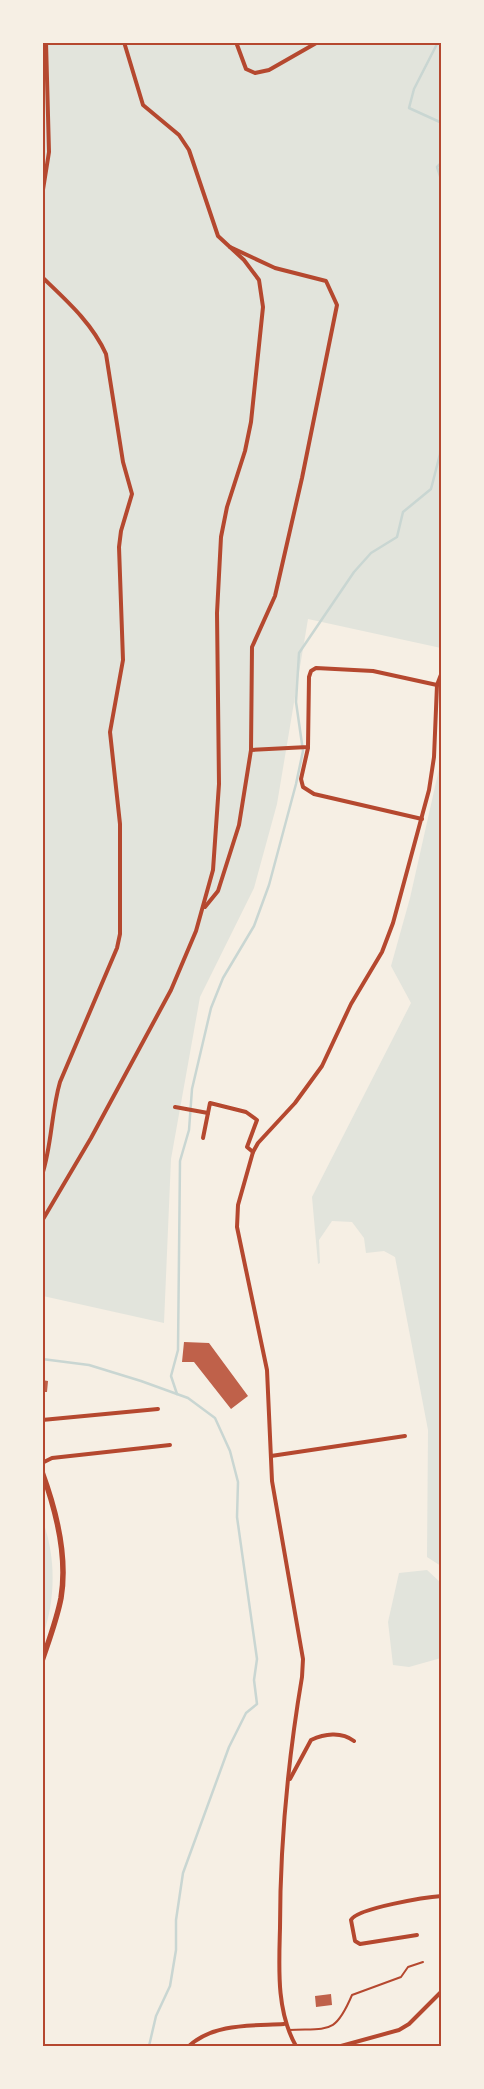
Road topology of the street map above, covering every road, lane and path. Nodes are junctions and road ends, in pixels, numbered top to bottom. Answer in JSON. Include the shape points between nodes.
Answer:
{"nodes":[{"id":1,"x":46,"y":42,"type":"edge"},
{"id":2,"x":124,"y":42,"type":"edge"},
{"id":3,"x":236,"y":42,"type":"edge"},
{"id":4,"x":318,"y":42,"type":"edge"},
{"id":5,"x":42,"y":196,"type":"edge"},
{"id":6,"x":226,"y":245,"type":"junction"},
{"id":7,"x":42,"y":277,"type":"edge"},
{"id":8,"x":442,"y":672,"type":"edge"},
{"id":9,"x":436,"y":686,"type":"junction"},
{"id":10,"x":307,"y":748,"type":"junction"},
{"id":11,"x":251,"y":750,"type":"junction"},
{"id":12,"x":422,"y":819,"type":"junction"},
{"id":13,"x":204,"y":908,"type":"junction"},
{"id":14,"x":175,"y":1107,"type":"dead end"},
{"id":15,"x":208,"y":1113,"type":"junction"},
{"id":16,"x":203,"y":1138,"type":"dead end"},
{"id":17,"x":253,"y":1152,"type":"junction"},
{"id":18,"x":42,"y":1175,"type":"edge"},
{"id":19,"x":42,"y":1221,"type":"edge"},
{"id":20,"x":158,"y":1409,"type":"dead end"},
{"id":21,"x":42,"y":1420,"type":"edge"},
{"id":22,"x":405,"y":1436,"type":"dead end"},
{"id":23,"x":170,"y":1444,"type":"dead end"},
{"id":24,"x":271,"y":1456,"type":"junction"},
{"id":25,"x":42,"y":1463,"type":"edge"},
{"id":26,"x":42,"y":1472,"type":"edge"},
{"id":27,"x":42,"y":1661,"type":"edge"},
{"id":28,"x":354,"y":1740,"type":"dead end"},
{"id":29,"x":288,"y":1784,"type":"junction"},
{"id":30,"x":442,"y":1896,"type":"edge"},
{"id":31,"x":417,"y":1935,"type":"dead end"},
{"id":32,"x":423,"y":1962,"type":"dead end"},
{"id":33,"x":442,"y":1991,"type":"edge"},
{"id":34,"x":284,"y":2024,"type":"junction"},
{"id":35,"x":288,"y":2030,"type":"junction"},
{"id":36,"x":189,"y":2046,"type":"edge"},
{"id":37,"x":296,"y":2046,"type":"edge"},
{"id":38,"x":341,"y":2046,"type":"edge"}],
"edges":[{"from":1,"to":5,"type":"street","via":[[49,152]]},
{"from":2,"to":6,"type":"street","via":[[143,105],[179,135],[189,150],[215,229]]},
{"from":3,"to":4,"type":"street","via":[[247,70],[255,73],[269,70]]},
{"from":6,"to":11,"type":"street","via":[[275,268],[326,281],[337,305],[275,596],[252,647]]},
{"from":6,"to":13,"type":"street","via":[[244,260],[259,280],[263,307],[251,422],[221,537],[217,613],[219,784],[213,870]]},
{"from":7,"to":18,"type":"street","via":[[87,322],[106,354],[123,462],[132,494],[119,547],[124,660],[110,732],[120,824],[120,934],[60,1082],[49,1154]]},
{"from":8,"to":9,"type":"street"},
{"from":9,"to":10,"type":"street","via":[[373,671],[316,668],[309,677]]},
{"from":9,"to":12,"type":"street","via":[[434,757]]},
{"from":10,"to":11,"type":"street"},
{"from":10,"to":12,"type":"street","via":[[303,787],[314,794]]},
{"from":11,"to":13,"type":"street","via":[[239,825],[218,891]]},
{"from":12,"to":17,"type":"street","via":[[404,888],[382,952],[351,1004],[318,1072]]},
{"from":13,"to":19,"type":"street","via":[[171,990]]},
{"from":14,"to":15,"type":"street"},
{"from":15,"to":16,"type":"street"},
{"from":15,"to":17,"type":"street","via":[[210,1103],[246,1112],[257,1120],[247,1147]]},
{"from":17,"to":24,"type":"street","via":[[238,1205],[237,1227],[267,1370]]},
{"from":20,"to":21,"type":"street"},
{"from":22,"to":24,"type":"street"},
{"from":23,"to":25,"type":"street","via":[[52,1458]]},
{"from":24,"to":29,"type":"street","via":[[275,1504],[303,1659]]},
{"from":26,"to":27,"type":"main road","via":[[56,1516],[62,1580],[58,1609]]},
{"from":28,"to":29,"type":"street","via":[[335,1734],[311,1740]]},
{"from":29,"to":34,"type":"street","via":[[279,1882],[279,1954]]},
{"from":30,"to":31,"type":"street","via":[[373,1909],[356,1914],[351,1920],[354,1941],[360,1944]]},
{"from":32,"to":35,"type":"lane","via":[[408,1967],[401,1978],[352,1994],[343,2016],[331,2027]]},
{"from":33,"to":38,"type":"street","via":[[399,2030]]},
{"from":34,"to":35,"type":"street"},
{"from":34,"to":36,"type":"street","via":[[218,2030]]},
{"from":35,"to":37,"type":"street"}]}
